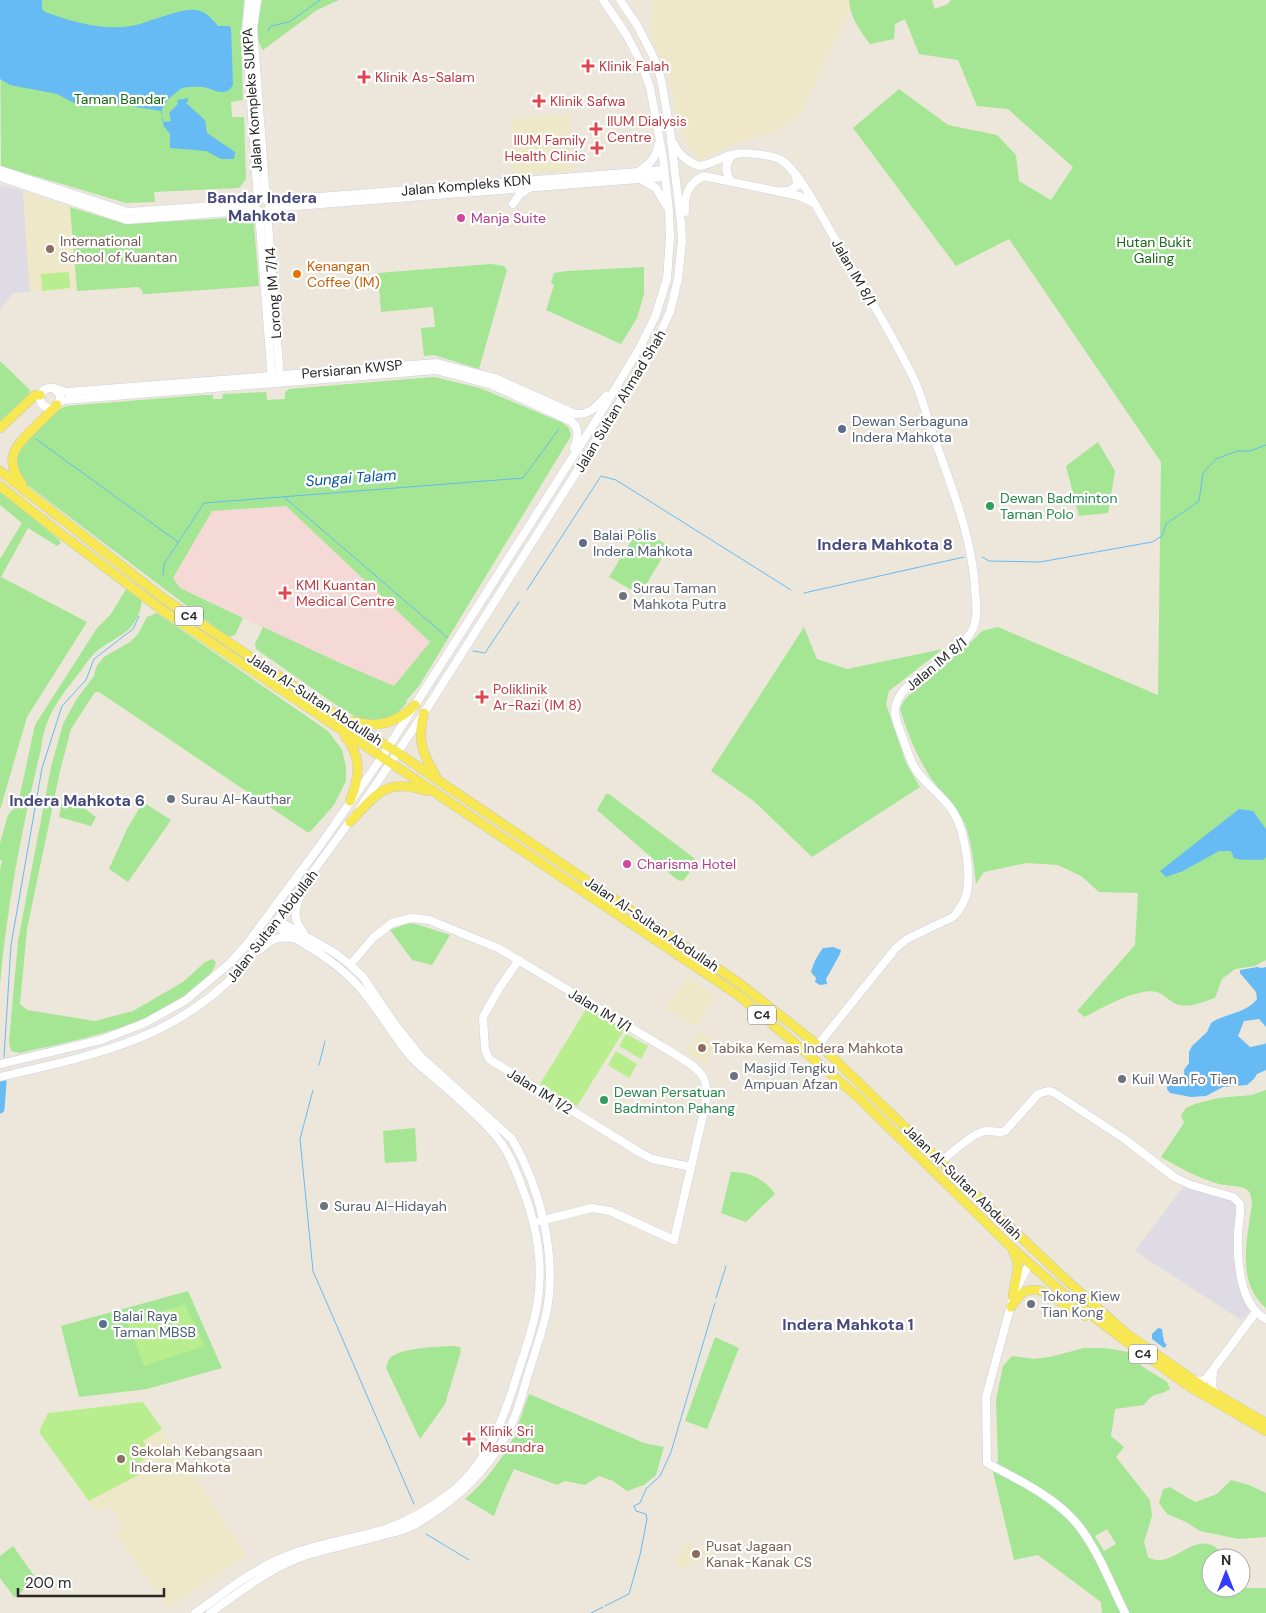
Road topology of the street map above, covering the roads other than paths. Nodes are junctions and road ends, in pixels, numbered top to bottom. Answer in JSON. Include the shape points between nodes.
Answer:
{"nodes":[{"id":1,"x":249,"y":0,"type":"edge"},
{"id":2,"x":257,"y":0,"type":"edge"},
{"id":3,"x":601,"y":0,"type":"edge"},
{"id":4,"x":620,"y":0,"type":"edge"},
{"id":5,"x":670,"y":130,"type":"junction"},
{"id":6,"x":660,"y":140,"type":"junction"},
{"id":7,"x":734,"y":154,"type":"junction"},
{"id":8,"x":0,"y":170,"type":"edge"},
{"id":9,"x":665,"y":174,"type":"junction"},
{"id":10,"x":796,"y":174,"type":"junction"},
{"id":11,"x":639,"y":175,"type":"junction"},
{"id":12,"x":0,"y":177,"type":"edge"},
{"id":13,"x":731,"y":181,"type":"junction"},
{"id":14,"x":532,"y":188,"type":"junction"},
{"id":15,"x":777,"y":192,"type":"junction"},
{"id":16,"x":814,"y":203,"type":"junction"},
{"id":17,"x":513,"y":204,"type":"dead end"},
{"id":18,"x":263,"y":205,"type":"junction"},
{"id":19,"x":669,"y":211,"type":"junction"},
{"id":20,"x":127,"y":216,"type":"junction"},
{"id":21,"x":680,"y":268,"type":"junction"},
{"id":22,"x":343,"y":374,"type":"junction"},
{"id":23,"x":623,"y":374,"type":"junction"},
{"id":24,"x":276,"y":379,"type":"junction"},
{"id":25,"x":33,"y":386,"type":"dead end"},
{"id":26,"x":54,"y":388,"type":"junction"},
{"id":27,"x":154,"y":389,"type":"junction"},
{"id":28,"x":36,"y":397,"type":"junction"},
{"id":29,"x":610,"y":397,"type":"junction"},
{"id":30,"x":58,"y":404,"type":"junction"},
{"id":31,"x":618,"y":404,"type":"junction"},
{"id":32,"x":597,"y":419,"type":"junction"},
{"id":33,"x":606,"y":425,"type":"junction"},
{"id":34,"x":0,"y":428,"type":"edge"},
{"id":35,"x":566,"y":465,"type":"junction"},
{"id":36,"x":0,"y":471,"type":"edge"},
{"id":37,"x":0,"y":486,"type":"edge"},
{"id":38,"x":28,"y":493,"type":"junction"},
{"id":39,"x":415,"y":705,"type":"junction"},
{"id":40,"x":424,"y":713,"type":"junction"},
{"id":41,"x":340,"y":718,"type":"junction"},
{"id":42,"x":335,"y":726,"type":"junction"},
{"id":43,"x":393,"y":749,"type":"junction"},
{"id":44,"x":386,"y":760,"type":"junction"},
{"id":45,"x":439,"y":781,"type":"junction"},
{"id":46,"x":350,"y":801,"type":"junction"},
{"id":47,"x":460,"y":809,"type":"junction"},
{"id":48,"x":350,"y":822,"type":"junction"},
{"id":49,"x":315,"y":871,"type":"junction"},
{"id":50,"x":285,"y":928,"type":"dead end"},
{"id":51,"x":304,"y":939,"type":"junction"},
{"id":52,"x":519,"y":960,"type":"junction"},
{"id":53,"x":350,"y":965,"type":"junction"},
{"id":54,"x":242,"y":968,"type":"junction"},
{"id":55,"x":818,"y":1045,"type":"junction"},
{"id":56,"x":18,"y":1059,"type":"junction"},
{"id":57,"x":0,"y":1064,"type":"edge"},
{"id":58,"x":33,"y":1069,"type":"junction"},
{"id":59,"x":0,"y":1076,"type":"edge"},
{"id":60,"x":941,"y":1162,"type":"junction"},
{"id":61,"x":691,"y":1167,"type":"junction"},
{"id":62,"x":543,"y":1220,"type":"junction"},
{"id":63,"x":533,"y":1223,"type":"junction"},
{"id":64,"x":1011,"y":1247,"type":"junction"},
{"id":65,"x":1029,"y":1264,"type":"junction"},
{"id":66,"x":1013,"y":1297,"type":"junction"},
{"id":67,"x":1011,"y":1307,"type":"junction"},
{"id":68,"x":1256,"y":1312,"type":"junction"},
{"id":69,"x":1266,"y":1319,"type":"edge"},
{"id":70,"x":1125,"y":1337,"type":"junction"},
{"id":71,"x":1213,"y":1370,"type":"junction"},
{"id":72,"x":1192,"y":1380,"type":"junction"},
{"id":73,"x":1220,"y":1397,"type":"junction"},
{"id":74,"x":1266,"y":1423,"type":"edge"},
{"id":75,"x":1266,"y":1430,"type":"edge"},
{"id":76,"x":195,"y":1613,"type":"edge"},
{"id":77,"x":210,"y":1613,"type":"edge"},
{"id":78,"x":1125,"y":1613,"type":"edge"}],
"edges":[{"from":1,"to":18,"type":"street","name":"Jalan Kompleks SUKPA","via":[[246,32]]},
{"from":2,"to":18,"type":"street","name":"Jalan Kompleks SUKPA","via":[[253,28]]},
{"from":3,"to":6,"type":"street","name":"Jalan Sultan Ahmad Shah","via":[[616,17],[648,80]]},
{"from":4,"to":5,"type":"street","name":"Jalan Sultan Ahmad Shah","via":[[654,58]]},
{"from":5,"to":7,"type":"street","name":"Jalan IM 8/1","via":[[677,151],[690,162],[703,166]]},
{"from":5,"to":21,"type":"street","name":"Jalan Sultan Ahmad Shah","via":[[681,224]]},
{"from":6,"to":9,"type":"street","name":"Jalan Sultan Ahmad Shah"},
{"from":6,"to":11,"type":"street","via":[[652,162]]},
{"from":7,"to":10,"type":"street","name":"Jalan IM 8/1","via":[[774,157]]},
{"from":7,"to":13,"type":"street","via":[[726,166]]},
{"from":8,"to":20,"type":"street","name":"Jalan Kompleks KDN"},
{"from":9,"to":11,"type":"street","name":"Jalan Kompleks KDN"},
{"from":9,"to":19,"type":"street","name":"Jalan Sultan Ahmad Shah"},
{"from":10,"to":15,"type":"street","via":[[797,186]]},
{"from":10,"to":16,"type":"street","name":"Jalan IM 8/1"},
{"from":11,"to":14,"type":"street","name":"Jalan Kompleks KDN"},
{"from":11,"to":18,"type":"street","name":"Jalan Kompleks KDN"},
{"from":11,"to":19,"type":"street","via":[[659,191]]},
{"from":12,"to":20,"type":"street","name":"Jalan Kompleks KDN"},
{"from":13,"to":15,"type":"street"},
{"from":13,"to":21,"type":"street","via":[[704,176],[689,188],[685,197],[684,263]]},
{"from":14,"to":17,"type":"street","via":[[522,193]]},
{"from":14,"to":18,"type":"street","name":"Jalan Kompleks KDN"},
{"from":15,"to":16,"type":"street"},
{"from":16,"to":55,"type":"street","name":"Jalan IM 8/1","via":[[918,387],[968,539],[974,565],[977,611],[971,634],[906,688],[895,709],[896,720],[915,769],[952,811],[960,827],[967,869],[965,897],[953,916],[907,938],[896,948]]},
{"from":18,"to":20,"type":"street","name":"Jalan Kompleks KDN"},
{"from":18,"to":24,"type":"street","name":"Lorong IM 7/14"},
{"from":19,"to":23,"type":"street","name":"Jalan Sultan Ahmad Shah","via":[[670,246],[658,308],[649,331]]},
{"from":21,"to":31,"type":"street","name":"Jalan Sultan Ahmad Shah","via":[[665,326]]},
{"from":22,"to":23,"type":"street","name":"Persiaran KWSP","via":[[437,362],[495,378],[578,414],[595,408]]},
{"from":22,"to":24,"type":"street","name":"Persiaran KWSP"},
{"from":22,"to":35,"type":"street","name":"Persiaran KWSP","via":[[436,370],[492,385],[577,427],[577,438]]},
{"from":23,"to":29,"type":"street","name":"Jalan Sultan Ahmad Shah"},
{"from":24,"to":27,"type":"street","name":"Persiaran KWSP"},
{"from":25,"to":28,"type":"main road"},
{"from":26,"to":27,"type":"street","name":"Persiaran KWSP","via":[[64,392]]},
{"from":26,"to":28,"type":"street","via":[[46,388]]},
{"from":26,"to":30,"type":"street","via":[[60,395]]},
{"from":27,"to":30,"type":"street","name":"Persiaran KWSP","via":[[66,400]]},
{"from":28,"to":30,"type":"street","via":[[46,407]]},
{"from":28,"to":34,"type":"main road"},
{"from":29,"to":31,"type":"street","via":[[611,405]]},
{"from":29,"to":32,"type":"street","name":"Jalan Sultan Ahmad Shah"},
{"from":30,"to":38,"type":"main road","via":[[18,443],[13,453],[13,469]]},
{"from":31,"to":33,"type":"street","name":"Jalan Sultan Ahmad Shah"},
{"from":32,"to":33,"type":"street","via":[[605,420]]},
{"from":32,"to":35,"type":"street","name":"Jalan Sultan Ahmad Shah"},
{"from":33,"to":40,"type":"street","name":"Jalan Sultan Ahmad Shah"},
{"from":35,"to":39,"type":"street","name":"Jalan Sultan Ahmad Shah"},
{"from":36,"to":38,"type":"main road","name":"Jalan Al-Sultan Abdullah","number":"C4"},
{"from":37,"to":42,"type":"main road","name":"Jalan Al-Sultan Abdullah","number":"C4","via":[[162,610]]},
{"from":38,"to":41,"type":"main road","name":"Jalan Al-Sultan Abdullah","number":"C4","via":[[163,598]]},
{"from":39,"to":41,"type":"main road","via":[[386,724],[363,724]]},
{"from":39,"to":43,"type":"street","name":"Jalan Sultan Ahmad Shah"},
{"from":40,"to":43,"type":"street","name":"Jalan Sultan Ahmad Shah"},
{"from":40,"to":45,"type":"main road","via":[[420,740],[423,753]]},
{"from":41,"to":43,"type":"main road","name":"Jalan Al-Sultan Abdullah","number":"C4"},
{"from":42,"to":44,"type":"main road","name":"Jalan Al-Sultan Abdullah","number":"C4"},
{"from":42,"to":46,"type":"main road","via":[[351,742],[358,764],[356,786]]},
{"from":43,"to":44,"type":"street","name":"Jalan Sultan Ahmad Shah"},
{"from":43,"to":45,"type":"main road","name":"Jalan Al-Sultan Abdullah","number":"C4"},
{"from":44,"to":46,"type":"street","name":"Jalan Sultan Abdullah"},
{"from":44,"to":47,"type":"main road","name":"Jalan Al-Sultan Abdullah","number":"C4"},
{"from":44,"to":48,"type":"street","name":"Jalan Sultan Abdullah"},
{"from":45,"to":55,"type":"main road","name":"Jalan Al-Sultan Abdullah","number":"C4","via":[[739,983]]},
{"from":46,"to":56,"type":"street","name":"Jalan Sultan Abdullah","via":[[247,944],[186,1000],[145,1023],[101,1040]]},
{"from":47,"to":48,"type":"main road","via":[[418,788],[392,786],[378,793]]},
{"from":47,"to":64,"type":"main road","name":"Jalan Al-Sultan Abdullah","number":"C4","via":[[738,995],[858,1097]]},
{"from":48,"to":49,"type":"street","name":"Jalan Sultan Abdullah"},
{"from":49,"to":51,"type":"street","via":[[298,900],[295,913]]},
{"from":49,"to":54,"type":"street","name":"Jalan Sultan Abdullah"},
{"from":50,"to":51,"type":"street"},
{"from":51,"to":53,"type":"street","via":[[335,953]]},
{"from":51,"to":54,"type":"street","via":[[274,938]]},
{"from":51,"to":63,"type":"street","via":[[352,979],[414,1061],[477,1116],[503,1145],[525,1194]]},
{"from":52,"to":53,"type":"street","name":"Jalan IM 1/1","via":[[429,920],[412,918],[402,919],[382,930]]},
{"from":52,"to":61,"type":"street","name":"Jalan IM 1/1","via":[[697,1068],[705,1080],[706,1097]]},
{"from":52,"to":61,"type":"street","name":"Jalan IM 1/2","via":[[483,1017],[485,1049],[489,1058],[639,1152],[652,1159]]},
{"from":53,"to":62,"type":"street","via":[[421,1057],[512,1139],[535,1191]]},
{"from":54,"to":58,"type":"street","name":"Jalan Sultan Abdullah","via":[[206,1001],[152,1034],[108,1050]]},
{"from":55,"to":60,"type":"main road","name":"Jalan Al-Sultan Abdullah","number":"C4"},
{"from":56,"to":57,"type":"street","name":"Jalan Sultan Abdullah"},
{"from":56,"to":58,"type":"street","via":[[10,1064],[11,1070]]},
{"from":58,"to":59,"type":"street","name":"Jalan Sultan Abdullah"},
{"from":60,"to":65,"type":"main road","via":[[974,1201],[1027,1252],[1031,1257]]},
{"from":60,"to":68,"type":"street","via":[[975,1135],[1005,1131],[1038,1094],[1053,1092],[1126,1140],[1174,1177],[1237,1200],[1241,1215],[1238,1261],[1249,1301]]},
{"from":60,"to":70,"type":"main road","name":"Jalan Al-Sultan Abdullah","number":"C4"},
{"from":61,"to":62,"type":"street","name":"Jalan IM 1/1","via":[[674,1240],[610,1211],[592,1208]]},
{"from":62,"to":63,"type":"street"},
{"from":62,"to":77,"type":"street","via":[[550,1268],[542,1328],[516,1414],[506,1436],[479,1472],[458,1495],[414,1525],[295,1560],[253,1582]]},
{"from":63,"to":76,"type":"street","via":[[540,1268],[532,1326],[509,1403],[497,1431],[485,1454],[461,1483],[442,1499],[402,1522],[277,1560]]},
{"from":64,"to":65,"type":"main road","name":"Jalan Al-Sultan Abdullah","number":"C4"},
{"from":64,"to":66,"type":"main road","via":[[1019,1265]]},
{"from":65,"to":66,"type":"street"},
{"from":65,"to":70,"type":"main road","name":"Jalan Al-Sultan Abdullah","via":[[1043,1267]]},
{"from":66,"to":67,"type":"street"},
{"from":67,"to":70,"type":"main road","via":[[1023,1292],[1029,1289],[1042,1291]]},
{"from":67,"to":78,"type":"street","via":[[986,1397],[987,1463],[1063,1509],[1078,1525]]},
{"from":68,"to":69,"type":"street"},
{"from":68,"to":71,"type":"street"},
{"from":70,"to":72,"type":"main road","name":"Jalan Al-Sultan Abdullah","number":"C4"},
{"from":70,"to":75,"type":"main road","name":"Jalan Al-Sultan Abdullah","number":"C4","via":[[1190,1387]]},
{"from":71,"to":72,"type":"street","via":[[1204,1381]]},
{"from":71,"to":73,"type":"street","via":[[1212,1388]]},
{"from":72,"to":73,"type":"main road","name":"Jalan Al-Sultan Abdullah","number":"C4"},
{"from":73,"to":74,"type":"main road","name":"Jalan Al-Sultan Abdullah","number":"C4"}]}
